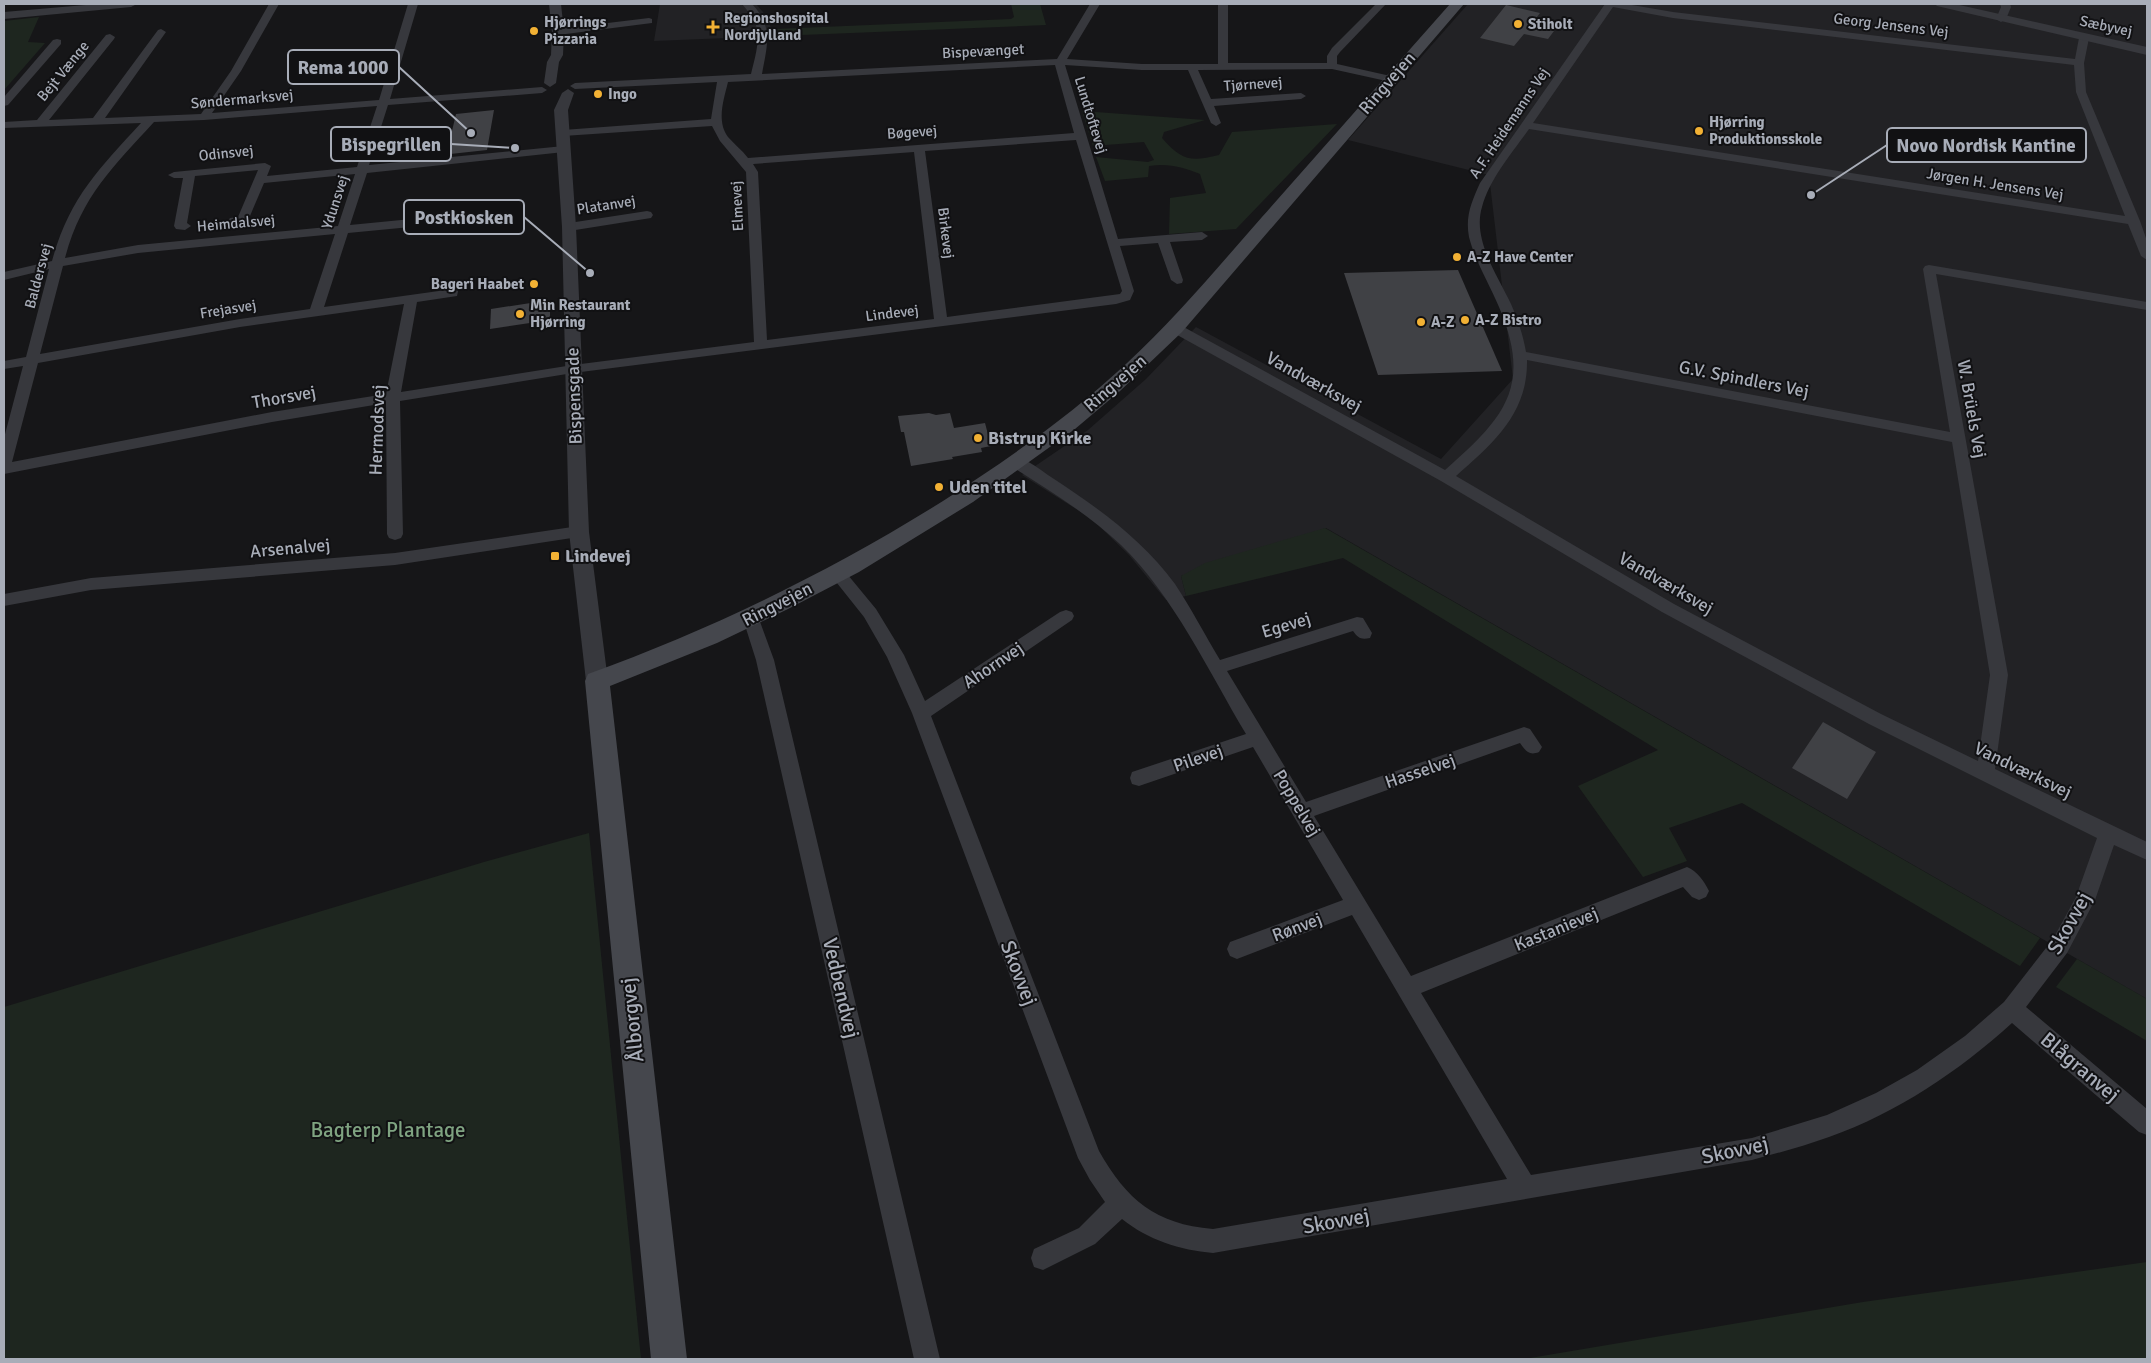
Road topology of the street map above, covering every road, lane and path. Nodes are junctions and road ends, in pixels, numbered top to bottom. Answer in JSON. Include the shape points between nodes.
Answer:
{"nodes":[{"id":1,"x":131,"y":4,"type":"edge"},
{"id":2,"x":274,"y":4,"type":"edge"},
{"id":3,"x":413,"y":4,"type":"edge"},
{"id":4,"x":555,"y":4,"type":"edge"},
{"id":5,"x":747,"y":4,"type":"edge"},
{"id":6,"x":1095,"y":4,"type":"edge"},
{"id":7,"x":1223,"y":4,"type":"edge"},
{"id":8,"x":1381,"y":4,"type":"edge"},
{"id":9,"x":1457,"y":4,"type":"edge"},
{"id":10,"x":1611,"y":4,"type":"edge"},
{"id":11,"x":1942,"y":4,"type":"edge"},
{"id":12,"x":2005,"y":4,"type":"edge"},
{"id":13,"x":4,"y":16,"type":"edge"},
{"id":14,"x":2001,"y":19,"type":"junction"},
{"id":15,"x":648,"y":20,"type":"dead end"},
{"id":16,"x":161,"y":32,"type":"dead end"},
{"id":17,"x":558,"y":32,"type":"junction"},
{"id":18,"x":110,"y":37,"type":"dead end"},
{"id":19,"x":2084,"y":38,"type":"junction"},
{"id":20,"x":57,"y":42,"type":"dead end"},
{"id":21,"x":2147,"y":51,"type":"edge"},
{"id":22,"x":557,"y":55,"type":"junction"},
{"id":23,"x":1060,"y":62,"type":"junction"},
{"id":24,"x":2079,"y":62,"type":"junction"},
{"id":25,"x":1332,"y":66,"type":"junction"},
{"id":26,"x":1192,"y":67,"type":"junction"},
{"id":27,"x":1223,"y":67,"type":"junction"},
{"id":28,"x":756,"y":77,"type":"junction"},
{"id":29,"x":723,"y":78,"type":"junction"},
{"id":30,"x":1391,"y":79,"type":"junction"},
{"id":31,"x":568,"y":81,"type":"junction"},
{"id":32,"x":552,"y":95,"type":"junction"},
{"id":33,"x":1301,"y":96,"type":"dead end"},
{"id":34,"x":384,"y":102,"type":"junction"},
{"id":35,"x":4,"y":103,"type":"edge"},
{"id":36,"x":1207,"y":103,"type":"junction"},
{"id":37,"x":204,"y":117,"type":"junction"},
{"id":38,"x":150,"y":120,"type":"junction"},
{"id":39,"x":96,"y":122,"type":"junction"},
{"id":40,"x":717,"y":122,"type":"junction"},
{"id":41,"x":1216,"y":123,"type":"dead end"},
{"id":42,"x":40,"y":124,"type":"junction"},
{"id":43,"x":4,"y":125,"type":"edge"},
{"id":44,"x":1526,"y":125,"type":"junction"},
{"id":45,"x":1080,"y":136,"type":"junction"},
{"id":46,"x":563,"y":141,"type":"junction"},
{"id":47,"x":919,"y":147,"type":"junction"},
{"id":48,"x":270,"y":153,"type":"dead end"},
{"id":49,"x":747,"y":161,"type":"junction"},
{"id":50,"x":265,"y":166,"type":"junction"},
{"id":51,"x":362,"y":170,"type":"junction"},
{"id":52,"x":190,"y":173,"type":"junction"},
{"id":53,"x":174,"y":175,"type":"dead end"},
{"id":54,"x":260,"y":180,"type":"junction"},
{"id":55,"x":647,"y":215,"type":"dead end"},
{"id":56,"x":473,"y":217,"type":"dead end"},
{"id":57,"x":234,"y":221,"type":"dead end"},
{"id":58,"x":2134,"y":221,"type":"junction"},
{"id":59,"x":185,"y":226,"type":"dead end"},
{"id":60,"x":569,"y":226,"type":"junction"},
{"id":61,"x":344,"y":229,"type":"junction"},
{"id":62,"x":1202,"y":236,"type":"dead end"},
{"id":63,"x":1163,"y":239,"type":"junction"},
{"id":64,"x":1113,"y":243,"type":"junction"},
{"id":65,"x":2147,"y":256,"type":"edge"},
{"id":66,"x":58,"y":263,"type":"junction"},
{"id":67,"x":4,"y":276,"type":"edge"},
{"id":68,"x":1177,"y":280,"type":"dead end"},
{"id":69,"x":453,"y":287,"type":"dead end"},
{"id":70,"x":1125,"y":297,"type":"joint"},
{"id":71,"x":411,"y":299,"type":"junction"},
{"id":72,"x":2147,"y":306,"type":"edge"},
{"id":73,"x":316,"y":312,"type":"junction"},
{"id":74,"x":941,"y":323,"type":"junction"},
{"id":75,"x":1175,"y":328,"type":"junction"},
{"id":76,"x":761,"y":346,"type":"junction"},
{"id":77,"x":1522,"y":355,"type":"junction"},
{"id":78,"x":32,"y":360,"type":"junction"},
{"id":79,"x":4,"y":366,"type":"edge"},
{"id":80,"x":573,"y":369,"type":"junction"},
{"id":81,"x":394,"y":398,"type":"junction"},
{"id":82,"x":1959,"y":439,"type":"junction"},
{"id":83,"x":1016,"y":462,"type":"junction"},
{"id":84,"x":4,"y":465,"type":"edge"},
{"id":85,"x":4,"y":469,"type":"edge"},
{"id":86,"x":1446,"y":477,"type":"junction"},
{"id":87,"x":579,"y":532,"type":"junction"},
{"id":88,"x":394,"y":534,"type":"dead end"},
{"id":89,"x":837,"y":573,"type":"junction"},
{"id":90,"x":4,"y":600,"type":"edge"},
{"id":91,"x":1066,"y":616,"type":"dead end"},
{"id":92,"x":751,"y":619,"type":"junction"},
{"id":93,"x":1364,"y":633,"type":"dead end"},
{"id":94,"x":1216,"y":668,"type":"junction"},
{"id":95,"x":597,"y":681,"type":"junction"},
{"id":96,"x":921,"y":713,"type":"junction"},
{"id":97,"x":1258,"y":738,"type":"junction"},
{"id":98,"x":1533,"y":746,"type":"dead end"},
{"id":99,"x":1985,"y":774,"type":"junction"},
{"id":100,"x":1139,"y":778,"type":"dead end"},
{"id":101,"x":1302,"y":812,"type":"junction"},
{"id":102,"x":2108,"y":834,"type":"junction"},
{"id":103,"x":2147,"y":851,"type":"edge"},
{"id":104,"x":1699,"y":891,"type":"dead end"},
{"id":105,"x":1357,"y":904,"type":"junction"},
{"id":106,"x":1236,"y":949,"type":"dead end"},
{"id":107,"x":1407,"y":988,"type":"junction"},
{"id":108,"x":2012,"y":1009,"type":"junction"},
{"id":109,"x":2147,"y":1124,"type":"edge"},
{"id":110,"x":1526,"y":1189,"type":"junction"},
{"id":111,"x":1121,"y":1203,"type":"junction"},
{"id":112,"x":1043,"y":1258,"type":"dead end"},
{"id":113,"x":669,"y":1359,"type":"edge"},
{"id":114,"x":927,"y":1359,"type":"edge"}],
"edges":[{"from":1,"to":13,"type":"street"},
{"from":2,"to":37,"type":"street"},
{"from":3,"to":34,"type":"street","name":"Ydunsvej"},
{"from":4,"to":17,"type":"street","name":"Bispensgade"},
{"from":5,"to":28,"type":"street","via":[[764,28]]},
{"from":6,"to":23,"type":"street","name":"Lundtoftevej"},
{"from":7,"to":27,"type":"street"},
{"from":8,"to":25,"type":"street","via":[[1336,50]]},
{"from":9,"to":30,"type":"main road","name":"Ringvejen"},
{"from":10,"to":24,"type":"street","name":"Georg Jensens Vej","via":[[1673,15]]},
{"from":10,"to":44,"type":"street","name":"A.F. Heidemanns Vej"},
{"from":11,"to":14,"type":"street","name":"Sæbyvej"},
{"from":12,"to":14,"type":"street"},
{"from":14,"to":19,"type":"street","name":"Sæbyvej"},
{"from":15,"to":17,"type":"street"},
{"from":16,"to":39,"type":"street"},
{"from":17,"to":22,"type":"street","name":"Bispensgade"},
{"from":18,"to":42,"type":"street","name":"Bejt Vænge"},
{"from":19,"to":21,"type":"street","name":"Sæbyvej"},
{"from":19,"to":24,"type":"street"},
{"from":20,"to":35,"type":"street","name":"Bejt Vænge"},
{"from":22,"to":31,"type":"street"},
{"from":22,"to":32,"type":"street","name":"Bispensgade","via":[[552,62]]},
{"from":23,"to":26,"type":"street","name":"Bispevænget"},
{"from":23,"to":28,"type":"street","name":"Bispevænget"},
{"from":23,"to":45,"type":"street","name":"Lundtoftevej"},
{"from":24,"to":58,"type":"street","via":[[2081,92]]},
{"from":25,"to":27,"type":"street","name":"Bispevænget"},
{"from":25,"to":30,"type":"street","name":"Bispevænget"},
{"from":26,"to":27,"type":"street","name":"Bispevænget"},
{"from":26,"to":36,"type":"street","name":"Tjørnevej"},
{"from":28,"to":29,"type":"street","name":"Bispevænget"},
{"from":29,"to":31,"type":"street","name":"Bispevænget"},
{"from":29,"to":40,"type":"street"},
{"from":30,"to":75,"type":"main road","name":"Ringvejen"},
{"from":31,"to":32,"type":"street"},
{"from":31,"to":32,"type":"street","name":"Bispensgade","via":[[565,104]]},
{"from":32,"to":34,"type":"street","name":"Søndermarksvej"},
{"from":32,"to":46,"type":"street","name":"Bispensgade"},
{"from":33,"to":36,"type":"street","name":"Tjørnevej"},
{"from":34,"to":37,"type":"street","name":"Søndermarksvej"},
{"from":34,"to":51,"type":"street","name":"Ydunsvej"},
{"from":36,"to":41,"type":"street","name":"Tjørnevej"},
{"from":37,"to":38,"type":"street","name":"Søndermarksvej"},
{"from":38,"to":39,"type":"street","name":"Søndermarksvej"},
{"from":38,"to":66,"type":"street","name":"Baldersvej","via":[[87,190],[65,234]]},
{"from":39,"to":42,"type":"street","name":"Søndermarksvej"},
{"from":40,"to":46,"type":"street","name":"Odinsvej"},
{"from":40,"to":49,"type":"street","name":"Elmevej","via":[[723,138]]},
{"from":42,"to":43,"type":"street","name":"Søndermarksvej"},
{"from":44,"to":58,"type":"street","name":"Jørgen H. Jensens Vej"},
{"from":44,"to":77,"type":"street","name":"A.F. Heidemanns Vej","via":[[1486,184],[1475,208],[1473,223],[1477,248],[1513,323]]},
{"from":45,"to":47,"type":"street","name":"Bøgevej"},
{"from":45,"to":64,"type":"street","name":"Lundtoftevej"},
{"from":46,"to":51,"type":"street","name":"Odinsvej"},
{"from":46,"to":60,"type":"street","name":"Bispensgade"},
{"from":47,"to":49,"type":"street","name":"Bøgevej"},
{"from":47,"to":74,"type":"street","name":"Birkevej"},
{"from":48,"to":50,"type":"street","name":"Odinsvej"},
{"from":49,"to":76,"type":"street","name":"Elmevej","via":[[752,172]]},
{"from":50,"to":52,"type":"street","name":"Odinsvej"},
{"from":50,"to":54,"type":"street","name":"Odinsvej"},
{"from":51,"to":54,"type":"street","name":"Odinsvej"},
{"from":51,"to":61,"type":"street","name":"Ydunsvej"},
{"from":52,"to":53,"type":"street","name":"Odinsvej"},
{"from":52,"to":59,"type":"street","name":"Odinsvej","via":[[180,226]]},
{"from":54,"to":57,"type":"street","name":"Odinsvej","via":[[243,220]]},
{"from":55,"to":60,"type":"street","name":"Platanvej"},
{"from":56,"to":61,"type":"street","name":"Heimdalsvej"},
{"from":58,"to":65,"type":"street"},
{"from":60,"to":80,"type":"street","name":"Bispensgade"},
{"from":61,"to":66,"type":"street","name":"Heimdalsvej","via":[[113,252]]},
{"from":61,"to":73,"type":"street","name":"Ydunsvej"},
{"from":62,"to":63,"type":"street"},
{"from":63,"to":64,"type":"street"},
{"from":63,"to":68,"type":"street"},
{"from":64,"to":70,"type":"street","name":"Lundtoftevej","via":[[1128,291]]},
{"from":66,"to":67,"type":"street","name":"Heimdalsvej"},
{"from":66,"to":78,"type":"street","name":"Baldersvej"},
{"from":69,"to":71,"type":"street","name":"Frejasvej","via":[[452,293]]},
{"from":70,"to":74,"type":"street","name":"Lindevej"},
{"from":71,"to":73,"type":"street","name":"Frejasvej"},
{"from":71,"to":81,"type":"street","name":"Hermodsvej"},
{"from":72,"to":82,"type":"street","name":"W. Brüels Vej","via":[[1929,269]]},
{"from":73,"to":78,"type":"street","name":"Frejasvej"},
{"from":74,"to":76,"type":"street","name":"Lindevej"},
{"from":75,"to":83,"type":"main road","name":"Ringvejen","via":[[1091,406]]},
{"from":75,"to":86,"type":"street","name":"Vandværksvej"},
{"from":76,"to":80,"type":"street","name":"Lindevej"},
{"from":77,"to":82,"type":"street","name":"G.V. Spindlers Vej"},
{"from":77,"to":86,"type":"street","name":"A.F. Heidemanns Vej","via":[[1519,384],[1510,410],[1490,435]]},
{"from":78,"to":79,"type":"street","name":"Frejasvej"},
{"from":78,"to":84,"type":"street","name":"Baldersvej"},
{"from":80,"to":81,"type":"street","name":"Thorsvej"},
{"from":80,"to":87,"type":"street","name":"Bispensgade"},
{"from":81,"to":85,"type":"street","name":"Thorsvej","via":[[263,419]]},
{"from":81,"to":88,"type":"street","name":"Hermodsvej"},
{"from":82,"to":99,"type":"street","name":"W. Brüels Vej","via":[[1999,675]]},
{"from":83,"to":89,"type":"main road","name":"Ringvejen","via":[[928,520]]},
{"from":83,"to":94,"type":"street","name":"Poppelvej","via":[[1120,534],[1169,588]]},
{"from":86,"to":99,"type":"street","name":"Vandværksvej","via":[[1668,608]]},
{"from":87,"to":90,"type":"street","name":"Arsenalvej","via":[[395,559],[91,584]]},
{"from":87,"to":95,"type":"street","name":"Bispensgade"},
{"from":89,"to":92,"type":"main road","name":"Ringvejen"},
{"from":89,"to":96,"type":"street","name":"Skovvej","via":[[870,613],[895,655]]},
{"from":91,"to":96,"type":"street","name":"Ahornvej"},
{"from":92,"to":95,"type":"main road","name":"Ringvejen","via":[[656,661]]},
{"from":92,"to":114,"type":"street","name":"Vedbendvej","via":[[765,660]]},
{"from":93,"to":94,"type":"street","name":"Egevej","via":[[1357,623]]},
{"from":94,"to":97,"type":"street","name":"Poppelvej"},
{"from":95,"to":113,"type":"main road","name":"Ålborgvej"},
{"from":96,"to":111,"type":"street","name":"Skovvej","via":[[1090,1158],[1103,1182]]},
{"from":97,"to":100,"type":"street","name":"Pilevej"},
{"from":97,"to":101,"type":"street","name":"Poppelvej"},
{"from":98,"to":101,"type":"street","name":"Hasselvej","via":[[1524,734]]},
{"from":99,"to":102,"type":"street","name":"Vandværksvej"},
{"from":101,"to":105,"type":"street","name":"Poppelvej"},
{"from":102,"to":103,"type":"street","name":"Vandværksvej"},
{"from":102,"to":108,"type":"street","name":"Skovvej","via":[[2085,900],[2060,946]]},
{"from":104,"to":107,"type":"street","name":"Kastanievej","via":[[1687,876]]},
{"from":105,"to":106,"type":"street","name":"Rønvej"},
{"from":105,"to":107,"type":"street","name":"Poppelvej"},
{"from":107,"to":110,"type":"street","name":"Poppelvej"},
{"from":108,"to":109,"type":"street","name":"Blågranvej"},
{"from":108,"to":110,"type":"street","name":"Skovvej","via":[[1973,1044],[1925,1078],[1884,1102],[1829,1126],[1752,1149]]},
{"from":110,"to":111,"type":"street","name":"Skovvej","via":[[1213,1241],[1180,1237],[1148,1224]]},
{"from":111,"to":112,"type":"street","via":[[1087,1236]]}]}
